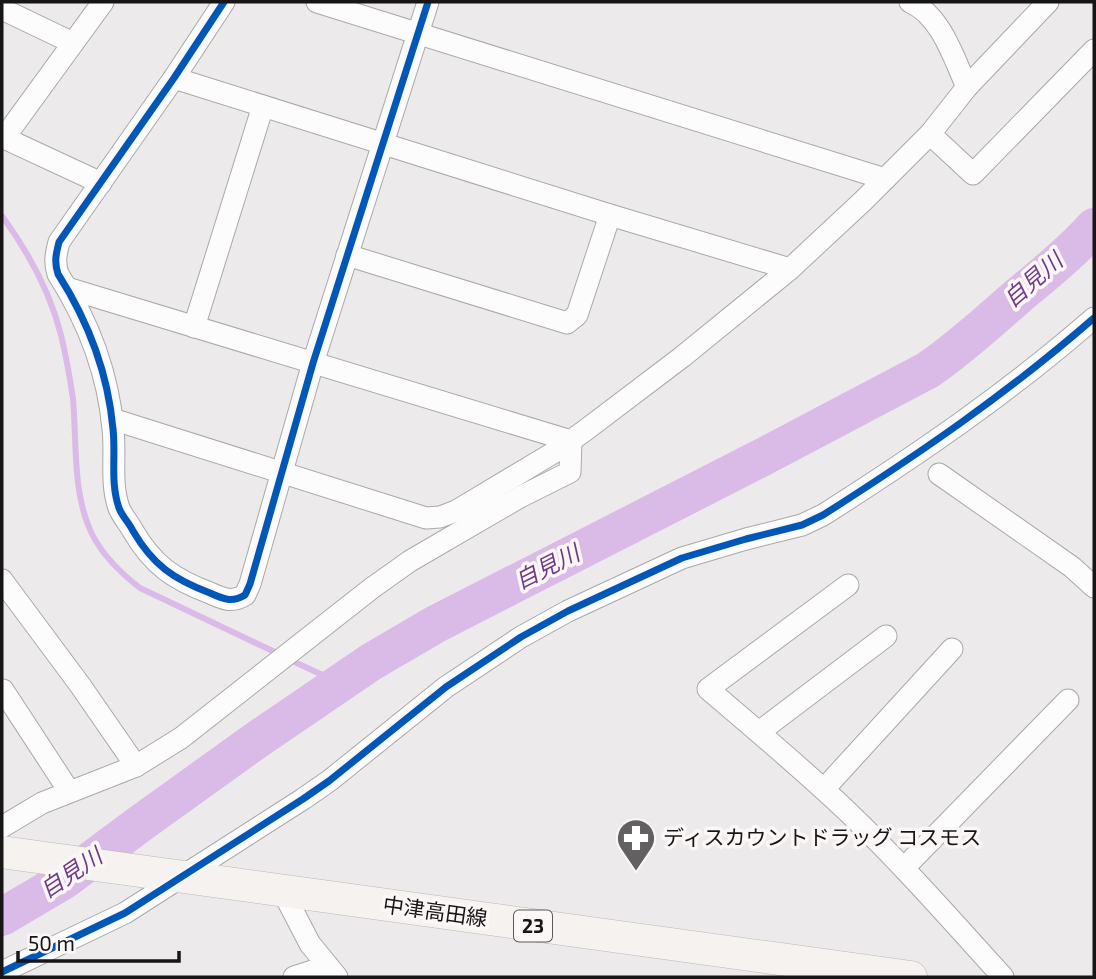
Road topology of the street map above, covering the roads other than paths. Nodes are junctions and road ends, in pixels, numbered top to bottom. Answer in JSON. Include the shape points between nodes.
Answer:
{"nodes":[{"id":1,"x":103,"y":2,"type":"edge"},
{"id":2,"x":224,"y":2,"type":"edge"},
{"id":3,"x":317,"y":2,"type":"edge"},
{"id":4,"x":428,"y":2,"type":"edge"},
{"id":5,"x":910,"y":2,"type":"edge"},
{"id":6,"x":1048,"y":2,"type":"edge"},
{"id":7,"x":2,"y":9,"type":"edge"},
{"id":8,"x":417,"y":33,"type":"junction"},
{"id":9,"x":73,"y":43,"type":"junction"},
{"id":10,"x":1094,"y":50,"type":"edge"},
{"id":11,"x":174,"y":78,"type":"junction"},
{"id":12,"x":967,"y":87,"type":"junction"},
{"id":13,"x":263,"y":106,"type":"junction"},
{"id":14,"x":930,"y":134,"type":"junction"},
{"id":15,"x":3,"y":137,"type":"edge"},
{"id":16,"x":382,"y":143,"type":"junction"},
{"id":17,"x":886,"y":179,"type":"junction"},
{"id":18,"x":100,"y":183,"type":"junction"},
{"id":19,"x":610,"y":215,"type":"junction"},
{"id":20,"x":347,"y":256,"type":"junction"},
{"id":21,"x":790,"y":269,"type":"junction"},
{"id":22,"x":67,"y":288,"type":"junction"},
{"id":23,"x":1094,"y":318,"type":"edge"},
{"id":24,"x":194,"y":327,"type":"junction"},
{"id":25,"x":313,"y":363,"type":"junction"},
{"id":26,"x":112,"y":419,"type":"junction"},
{"id":27,"x":571,"y":441,"type":"junction"},
{"id":28,"x":281,"y":471,"type":"junction"},
{"id":29,"x":939,"y":474,"type":"dead end"},
{"id":30,"x":2,"y":580,"type":"edge"},
{"id":31,"x":848,"y":585,"type":"dead end"},
{"id":32,"x":1094,"y":587,"type":"edge"},
{"id":33,"x":886,"y":636,"type":"dead end"},
{"id":34,"x":951,"y":649,"type":"dead end"},
{"id":35,"x":2,"y":690,"type":"edge"},
{"id":36,"x":1068,"y":700,"type":"dead end"},
{"id":37,"x":759,"y":732,"type":"junction"},
{"id":38,"x":136,"y":766,"type":"junction"},
{"id":39,"x":824,"y":789,"type":"junction"},
{"id":40,"x":69,"y":791,"type":"junction"},
{"id":41,"x":2,"y":827,"type":"edge"},
{"id":42,"x":2,"y":852,"type":"edge"},
{"id":43,"x":904,"y":868,"type":"junction"},
{"id":44,"x":168,"y":875,"type":"junction"},
{"id":45,"x":283,"y":892,"type":"junction"},
{"id":46,"x":2,"y":972,"type":"edge"},
{"id":47,"x":332,"y":972,"type":"edge"},
{"id":48,"x":294,"y":977,"type":"edge"},
{"id":49,"x":911,"y":977,"type":"edge"},
{"id":50,"x":1003,"y":977,"type":"edge"}],
"edges":[{"from":1,"to":9,"type":"street"},
{"from":2,"to":11,"type":"street"},
{"from":3,"to":8,"type":"street"},
{"from":4,"to":8,"type":"street"},
{"from":5,"to":12,"type":"street","via":[[930,15],[940,29]]},
{"from":6,"to":12,"type":"street"},
{"from":7,"to":9,"type":"street"},
{"from":8,"to":16,"type":"street"},
{"from":8,"to":17,"type":"street"},
{"from":9,"to":15,"type":"street"},
{"from":10,"to":14,"type":"street","via":[[973,174]]},
{"from":11,"to":13,"type":"street"},
{"from":11,"to":18,"type":"street"},
{"from":12,"to":14,"type":"street"},
{"from":13,"to":16,"type":"street"},
{"from":13,"to":24,"type":"street"},
{"from":14,"to":17,"type":"street"},
{"from":15,"to":18,"type":"street"},
{"from":16,"to":19,"type":"street"},
{"from":16,"to":20,"type":"street"},
{"from":17,"to":21,"type":"street"},
{"from":18,"to":22,"type":"street","via":[[55,254],[58,274]]},
{"from":19,"to":20,"type":"street","via":[[577,315],[567,323]]},
{"from":19,"to":21,"type":"street"},
{"from":20,"to":25,"type":"street"},
{"from":21,"to":27,"type":"street"},
{"from":22,"to":24,"type":"street"},
{"from":22,"to":26,"type":"street","via":[[96,350]]},
{"from":23,"to":44,"type":"street","via":[[954,429],[823,515],[682,558],[568,611],[446,687],[303,799]]},
{"from":24,"to":25,"type":"street"},
{"from":25,"to":27,"type":"street"},
{"from":25,"to":28,"type":"street"},
{"from":26,"to":28,"type":"street"},
{"from":26,"to":28,"type":"street","via":[[120,510],[141,543],[170,574],[225,599],[239,599],[247,591]]},
{"from":27,"to":28,"type":"street","via":[[440,517],[426,518]]},
{"from":27,"to":38,"type":"street","via":[[570,472],[410,561],[181,738]]},
{"from":29,"to":32,"type":"street"},
{"from":30,"to":38,"type":"street"},
{"from":31,"to":37,"type":"street","via":[[708,689]]},
{"from":33,"to":37,"type":"street"},
{"from":34,"to":39,"type":"street"},
{"from":35,"to":40,"type":"street"},
{"from":36,"to":43,"type":"street"},
{"from":37,"to":39,"type":"street"},
{"from":38,"to":40,"type":"street"},
{"from":39,"to":43,"type":"street"},
{"from":40,"to":41,"type":"street"},
{"from":42,"to":44,"type":"main road","name":"中津高田線","number":"23"},
{"from":43,"to":50,"type":"street"},
{"from":44,"to":45,"type":"main road","name":"中津高田線","number":"23"},
{"from":44,"to":46,"type":"street","via":[[125,913]]},
{"from":45,"to":47,"type":"street","via":[[310,944]]},
{"from":45,"to":49,"type":"main road","name":"中津高田線","number":"23"},
{"from":47,"to":48,"type":"street"}]}
